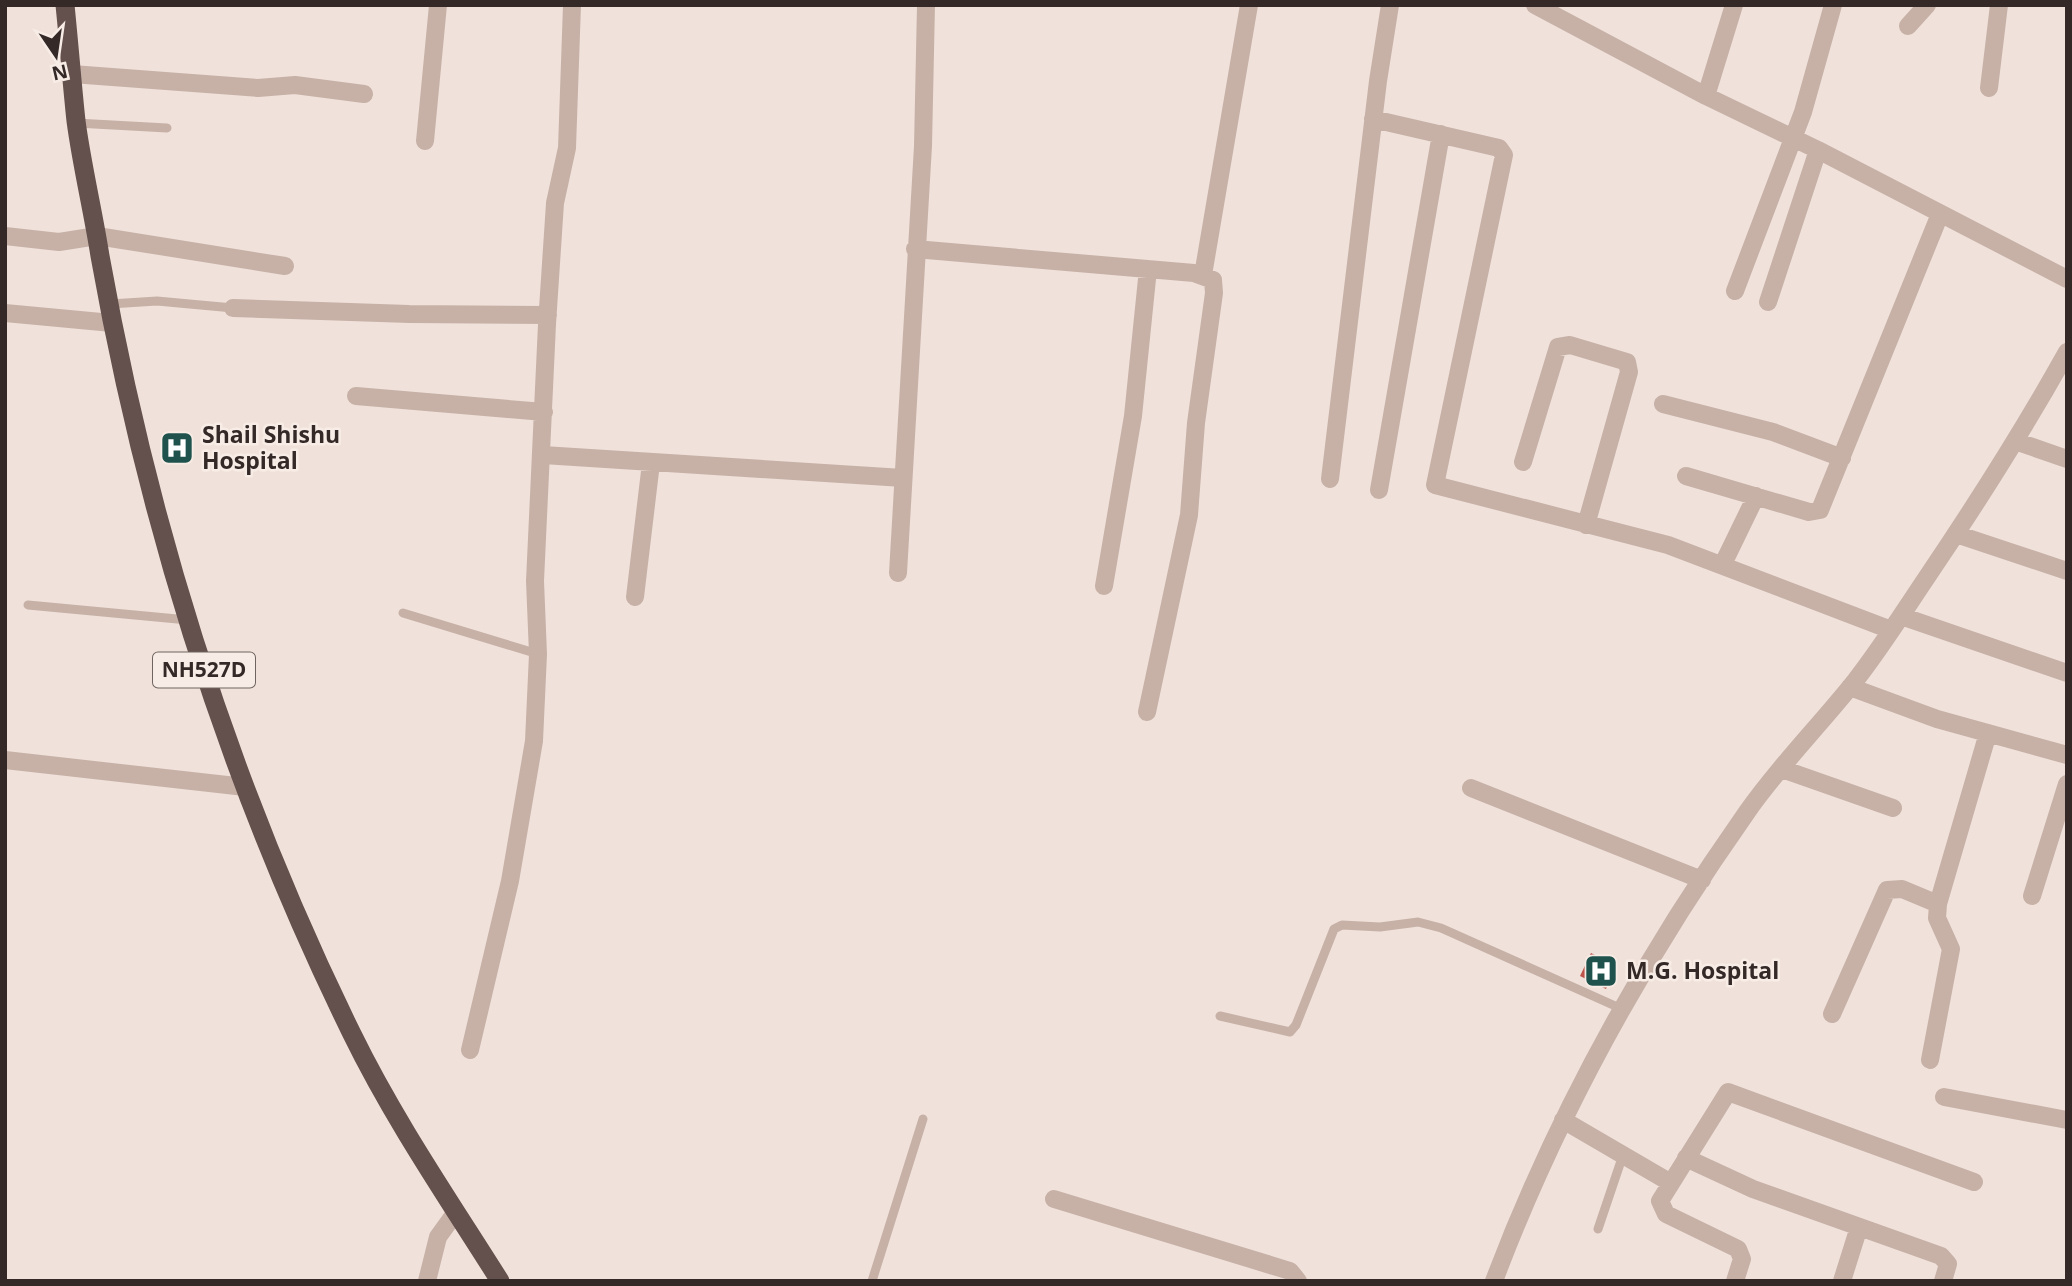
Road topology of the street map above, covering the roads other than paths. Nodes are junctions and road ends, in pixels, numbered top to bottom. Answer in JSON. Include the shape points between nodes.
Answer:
{"nodes":[{"id":1,"x":65,"y":5,"type":"edge"},
{"id":2,"x":438,"y":5,"type":"edge"},
{"id":3,"x":572,"y":5,"type":"edge"},
{"id":4,"x":926,"y":5,"type":"edge"},
{"id":5,"x":1249,"y":5,"type":"edge"},
{"id":6,"x":1390,"y":5,"type":"edge"},
{"id":7,"x":1535,"y":5,"type":"edge"},
{"id":8,"x":1734,"y":5,"type":"edge"},
{"id":9,"x":1833,"y":5,"type":"edge"},
{"id":10,"x":1927,"y":5,"type":"edge"},
{"id":11,"x":1999,"y":5,"type":"edge"},
{"id":12,"x":1908,"y":26,"type":"dead end"},
{"id":13,"x":72,"y":74,"type":"junction"},
{"id":14,"x":1989,"y":88,"type":"dead end"},
{"id":15,"x":364,"y":94,"type":"dead end"},
{"id":16,"x":1706,"y":96,"type":"junction"},
{"id":17,"x":1373,"y":119,"type":"junction"},
{"id":18,"x":76,"y":123,"type":"junction"},
{"id":19,"x":167,"y":128,"type":"dead end"},
{"id":20,"x":1441,"y":134,"type":"junction"},
{"id":21,"x":1792,"y":137,"type":"junction"},
{"id":22,"x":425,"y":141,"type":"dead end"},
{"id":23,"x":1818,"y":150,"type":"junction"},
{"id":24,"x":1940,"y":214,"type":"junction"},
{"id":25,"x":5,"y":236,"type":"edge"},
{"id":26,"x":97,"y":236,"type":"junction"},
{"id":27,"x":915,"y":249,"type":"junction"},
{"id":28,"x":285,"y":266,"type":"dead end"},
{"id":29,"x":1147,"y":270,"type":"junction"},
{"id":30,"x":1203,"y":275,"type":"junction"},
{"id":31,"x":2067,"y":279,"type":"edge"},
{"id":32,"x":1735,"y":291,"type":"dead end"},
{"id":33,"x":1768,"y":302,"type":"dead end"},
{"id":34,"x":233,"y":308,"type":"joint"},
{"id":35,"x":5,"y":313,"type":"edge"},
{"id":36,"x":111,"y":314,"type":"junction"},
{"id":37,"x":548,"y":315,"type":"junction"},
{"id":38,"x":2067,"y":352,"type":"edge"},
{"id":39,"x":356,"y":396,"type":"dead end"},
{"id":40,"x":1663,"y":404,"type":"dead end"},
{"id":41,"x":544,"y":412,"type":"junction"},
{"id":42,"x":2015,"y":441,"type":"junction"},
{"id":43,"x":543,"y":455,"type":"junction"},
{"id":44,"x":1842,"y":457,"type":"junction"},
{"id":45,"x":2067,"y":459,"type":"edge"},
{"id":46,"x":1523,"y":462,"type":"dead end"},
{"id":47,"x":651,"y":463,"type":"junction"},
{"id":48,"x":1686,"y":476,"type":"dead end"},
{"id":49,"x":904,"y":478,"type":"junction"},
{"id":50,"x":1330,"y":479,"type":"dead end"},
{"id":51,"x":1379,"y":490,"type":"dead end"},
{"id":52,"x":1756,"y":496,"type":"junction"},
{"id":53,"x":1586,"y":524,"type":"junction"},
{"id":54,"x":1956,"y":534,"type":"junction"},
{"id":55,"x":1723,"y":564,"type":"junction"},
{"id":56,"x":2067,"y":571,"type":"edge"},
{"id":57,"x":898,"y":573,"type":"dead end"},
{"id":58,"x":1104,"y":586,"type":"dead end"},
{"id":59,"x":635,"y":597,"type":"dead end"},
{"id":60,"x":28,"y":606,"type":"dead end"},
{"id":61,"x":403,"y":613,"type":"dead end"},
{"id":62,"x":188,"y":620,"type":"junction"},
{"id":63,"x":1896,"y":623,"type":"junction"},
{"id":64,"x":538,"y":654,"type":"junction"},
{"id":65,"x":2067,"y":673,"type":"edge"},
{"id":66,"x":1850,"y":687,"type":"junction"},
{"id":67,"x":1147,"y":712,"type":"dead end"},
{"id":68,"x":1988,"y":733,"type":"junction"},
{"id":69,"x":2067,"y":755,"type":"edge"},
{"id":70,"x":5,"y":760,"type":"edge"},
{"id":71,"x":1783,"y":769,"type":"junction"},
{"id":72,"x":2067,"y":784,"type":"edge"},
{"id":73,"x":245,"y":787,"type":"junction"},
{"id":74,"x":1471,"y":788,"type":"dead end"},
{"id":75,"x":1893,"y":808,"type":"dead end"},
{"id":76,"x":1702,"y":880,"type":"junction"},
{"id":77,"x":2032,"y":896,"type":"dead end"},
{"id":78,"x":1938,"y":904,"type":"junction"},
{"id":79,"x":1622,"y":1009,"type":"junction"},
{"id":80,"x":1832,"y":1014,"type":"dead end"},
{"id":81,"x":1220,"y":1016,"type":"dead end"},
{"id":82,"x":470,"y":1050,"type":"dead end"},
{"id":83,"x":1930,"y":1060,"type":"dead end"},
{"id":84,"x":1944,"y":1097,"type":"dead end"},
{"id":85,"x":923,"y":1119,"type":"dead end"},
{"id":86,"x":1563,"y":1120,"type":"junction"},
{"id":87,"x":2067,"y":1121,"type":"edge"},
{"id":88,"x":1623,"y":1155,"type":"junction"},
{"id":89,"x":1686,"y":1158,"type":"junction"},
{"id":90,"x":1975,"y":1182,"type":"dead end"},
{"id":91,"x":1671,"y":1183,"type":"junction"},
{"id":92,"x":1054,"y":1199,"type":"dead end"},
{"id":93,"x":456,"y":1212,"type":"junction"},
{"id":94,"x":1860,"y":1227,"type":"junction"},
{"id":95,"x":1598,"y":1229,"type":"dead end"},
{"id":96,"x":427,"y":1281,"type":"edge"},
{"id":97,"x":500,"y":1281,"type":"edge"},
{"id":98,"x":872,"y":1281,"type":"edge"},
{"id":99,"x":1298,"y":1281,"type":"edge"},
{"id":100,"x":1494,"y":1281,"type":"edge"},
{"id":101,"x":1735,"y":1281,"type":"edge"},
{"id":102,"x":1842,"y":1281,"type":"edge"},
{"id":103,"x":1944,"y":1281,"type":"edge"}],
"edges":[{"from":1,"to":13,"type":"highway","number":"NH527D"},
{"from":2,"to":22,"type":"street"},
{"from":3,"to":37,"type":"street","via":[[567,148],[555,203]]},
{"from":4,"to":27,"type":"street"},
{"from":5,"to":30,"type":"street"},
{"from":6,"to":17,"type":"street"},
{"from":7,"to":16,"type":"street"},
{"from":8,"to":16,"type":"street"},
{"from":9,"to":21,"type":"street"},
{"from":10,"to":12,"type":"street"},
{"from":11,"to":14,"type":"street"},
{"from":13,"to":15,"type":"street","via":[[258,88],[295,85]]},
{"from":13,"to":18,"type":"highway","number":"NH527D"},
{"from":16,"to":21,"type":"street"},
{"from":17,"to":20,"type":"street"},
{"from":17,"to":50,"type":"street"},
{"from":18,"to":19,"type":"lane"},
{"from":18,"to":26,"type":"highway","number":"NH527D"},
{"from":20,"to":51,"type":"street"},
{"from":20,"to":53,"type":"street","via":[[1499,148],[1504,155],[1434,482]]},
{"from":21,"to":23,"type":"street"},
{"from":21,"to":32,"type":"street"},
{"from":23,"to":24,"type":"street"},
{"from":23,"to":33,"type":"street"},
{"from":24,"to":31,"type":"street"},
{"from":24,"to":44,"type":"street"},
{"from":25,"to":26,"type":"street","via":[[59,242]]},
{"from":26,"to":28,"type":"street"},
{"from":26,"to":36,"type":"highway","number":"NH527D"},
{"from":27,"to":29,"type":"street"},
{"from":27,"to":49,"type":"street"},
{"from":29,"to":30,"type":"street"},
{"from":29,"to":58,"type":"street","via":[[1133,416]]},
{"from":30,"to":67,"type":"street","via":[[1213,280],[1214,293],[1189,515]]},
{"from":34,"to":36,"type":"lane","via":[[157,301]]},
{"from":34,"to":37,"type":"street"},
{"from":35,"to":36,"type":"street"},
{"from":36,"to":62,"type":"highway","number":"NH527D","via":[[139,448]]},
{"from":37,"to":41,"type":"street"},
{"from":38,"to":42,"type":"street"},
{"from":39,"to":41,"type":"street"},
{"from":40,"to":44,"type":"street","via":[[1773,432]]},
{"from":41,"to":43,"type":"street"},
{"from":42,"to":45,"type":"street"},
{"from":42,"to":54,"type":"street"},
{"from":43,"to":47,"type":"street"},
{"from":43,"to":64,"type":"street","via":[[535,581]]},
{"from":44,"to":52,"type":"street","via":[[1817,512]]},
{"from":46,"to":53,"type":"street","via":[[1558,347],[1570,345],[1627,362],[1629,372]]},
{"from":47,"to":49,"type":"street"},
{"from":47,"to":59,"type":"street"},
{"from":48,"to":52,"type":"street"},
{"from":49,"to":57,"type":"street"},
{"from":52,"to":55,"type":"street"},
{"from":53,"to":55,"type":"street"},
{"from":54,"to":56,"type":"street"},
{"from":54,"to":63,"type":"street"},
{"from":55,"to":63,"type":"street"},
{"from":60,"to":62,"type":"lane"},
{"from":61,"to":64,"type":"lane"},
{"from":62,"to":73,"type":"highway","number":"NH527D"},
{"from":63,"to":65,"type":"street"},
{"from":63,"to":66,"type":"street"},
{"from":64,"to":82,"type":"street","via":[[534,741],[526,792]]},
{"from":66,"to":68,"type":"street"},
{"from":66,"to":71,"type":"street"},
{"from":68,"to":69,"type":"street"},
{"from":68,"to":78,"type":"street"},
{"from":70,"to":73,"type":"street"},
{"from":71,"to":75,"type":"street"},
{"from":71,"to":76,"type":"street","via":[[1748,811]]},
{"from":72,"to":77,"type":"street"},
{"from":73,"to":93,"type":"highway","number":"NH527D","via":[[354,1038]]},
{"from":74,"to":76,"type":"street"},
{"from":76,"to":79,"type":"street"},
{"from":78,"to":80,"type":"street","via":[[1902,889],[1887,890]]},
{"from":78,"to":83,"type":"street","via":[[1937,918],[1951,949]]},
{"from":79,"to":81,"type":"lane","via":[[1441,928],[1418,922],[1334,929],[1290,1032]]},
{"from":79,"to":86,"type":"street"},
{"from":84,"to":87,"type":"street"},
{"from":85,"to":98,"type":"lane"},
{"from":86,"to":88,"type":"street"},
{"from":86,"to":100,"type":"street"},
{"from":88,"to":91,"type":"street"},
{"from":88,"to":95,"type":"lane"},
{"from":89,"to":90,"type":"street","via":[[1725,1094],[1733,1091]]},
{"from":89,"to":91,"type":"street"},
{"from":89,"to":94,"type":"street","via":[[1753,1189]]},
{"from":91,"to":101,"type":"street","via":[[1660,1201],[1663,1211],[1738,1250],[1742,1259]]},
{"from":92,"to":99,"type":"street","via":[[1290,1272]]},
{"from":93,"to":96,"type":"street","via":[[438,1237]]},
{"from":93,"to":97,"type":"highway","number":"NH527D"},
{"from":94,"to":102,"type":"street"},
{"from":94,"to":103,"type":"street","via":[[1941,1255],[1948,1264]]}]}
